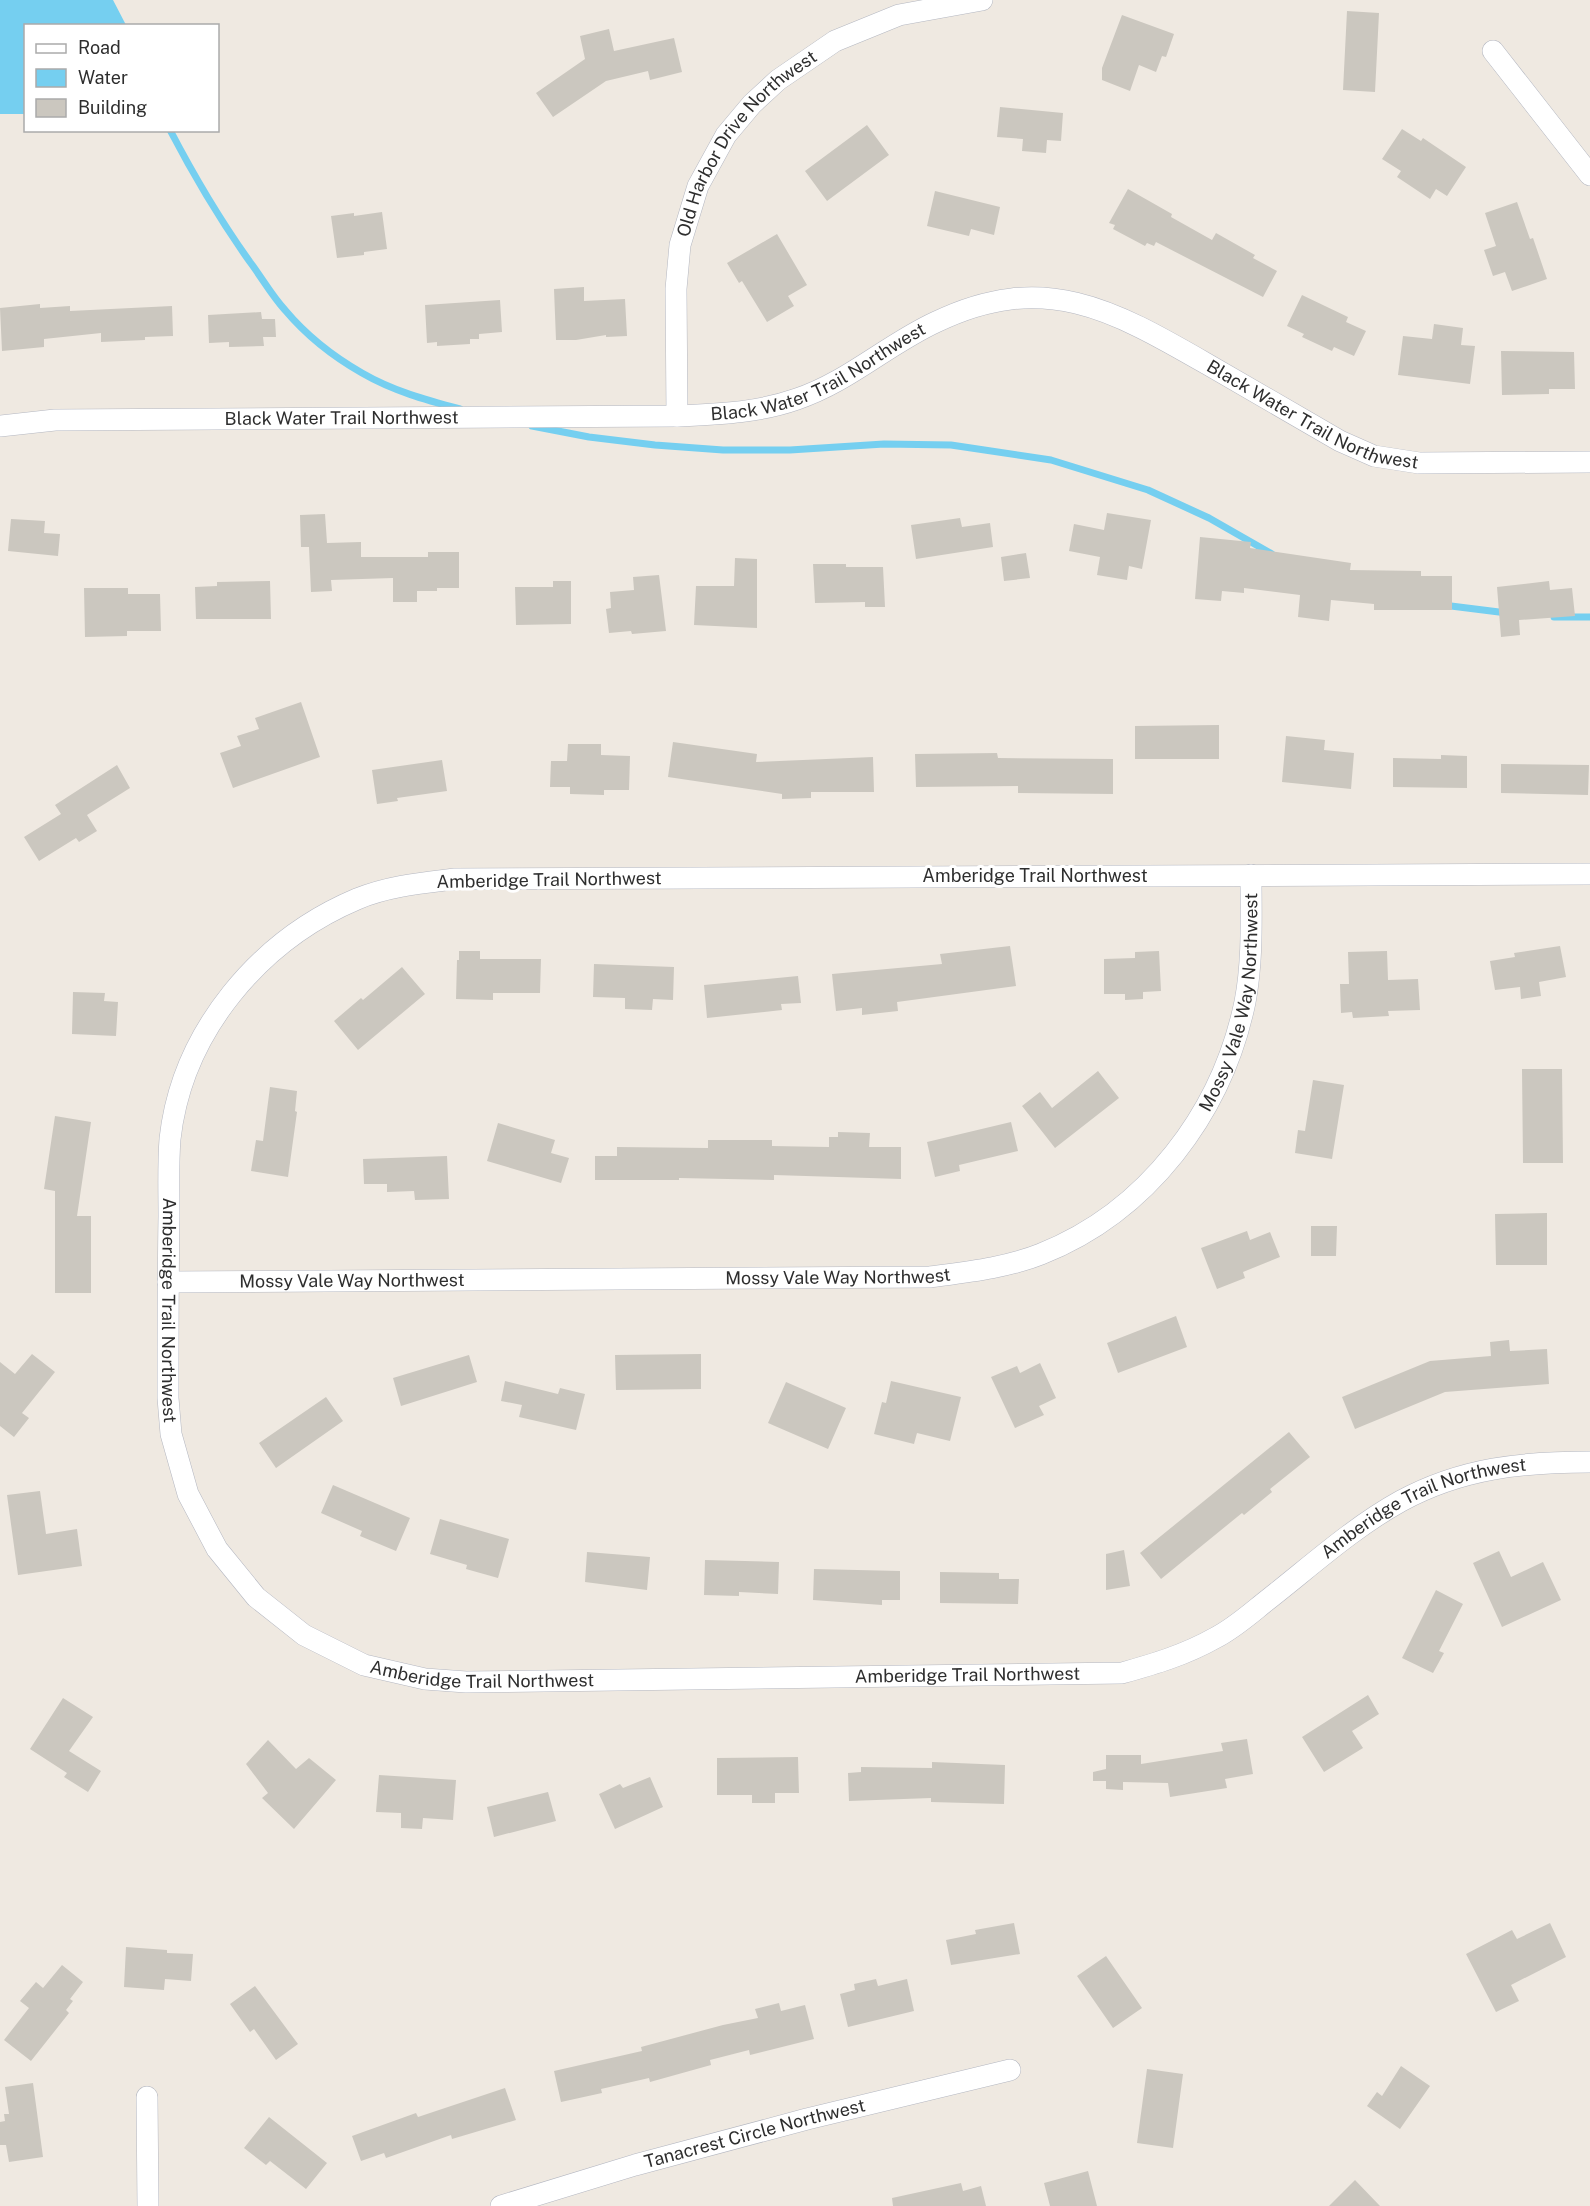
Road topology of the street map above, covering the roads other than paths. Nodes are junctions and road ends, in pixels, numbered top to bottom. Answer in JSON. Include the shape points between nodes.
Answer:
{"nodes":[{"id":1,"x":982,"y":0,"type":"edge"},
{"id":2,"x":1493,"y":51,"type":"dead end"},
{"id":3,"x":1590,"y":175,"type":"edge"},
{"id":4,"x":677,"y":416,"type":"junction"},
{"id":5,"x":0,"y":426,"type":"edge"},
{"id":6,"x":1590,"y":462,"type":"edge"},
{"id":7,"x":1590,"y":874,"type":"edge"},
{"id":8,"x":1251,"y":875,"type":"junction"},
{"id":9,"x":168,"y":1282,"type":"junction"},
{"id":10,"x":1590,"y":1462,"type":"edge"},
{"id":11,"x":1010,"y":2070,"type":"dead end"},
{"id":12,"x":147,"y":2097,"type":"dead end"},
{"id":13,"x":148,"y":2206,"type":"edge"},
{"id":14,"x":501,"y":2206,"type":"edge"}],
"edges":[{"from":1,"to":4,"type":"street","name":"Old Harbor Drive Northwest","via":[[899,15],[835,41],[778,80],[726,135],[698,186],[680,245],[676,289]]},
{"from":2,"to":3,"type":"street"},
{"from":4,"to":5,"type":"street","name":"Black Water Trail Northwest","via":[[55,420]]},
{"from":4,"to":6,"type":"street","name":"Black Water Trail Northwest","via":[[742,413],[798,399],[935,322],[982,304],[1043,298],[1103,310],[1146,329],[1374,456],[1419,464]]},
{"from":7,"to":8,"type":"street","name":"Amberidge Trail Northwest"},
{"from":8,"to":9,"type":"street","name":"Mossy Vale Way Northwest","via":[[1251,953],[1245,1002],[1230,1055],[1207,1106],[1173,1157],[1131,1202],[1095,1228],[1041,1254],[989,1269],[930,1277]]},
{"from":8,"to":9,"type":"street","name":"Amberidge Trail Northwest","via":[[455,879],[409,884],[359,899],[313,921],[267,955],[228,996],[198,1045],[181,1088],[170,1138]]},
{"from":9,"to":10,"type":"street","name":"Amberidge Trail Northwest","via":[[171,1434],[188,1494],[217,1549],[256,1597],[304,1635],[364,1665],[424,1679],[466,1682],[1122,1673],[1172,1659],[1216,1638],[1367,1522],[1440,1483],[1538,1462]]},
{"from":11,"to":14,"type":"street","name":"Tanacrest Circle Northwest","via":[[795,2122]]},
{"from":12,"to":13,"type":"street"}]}
